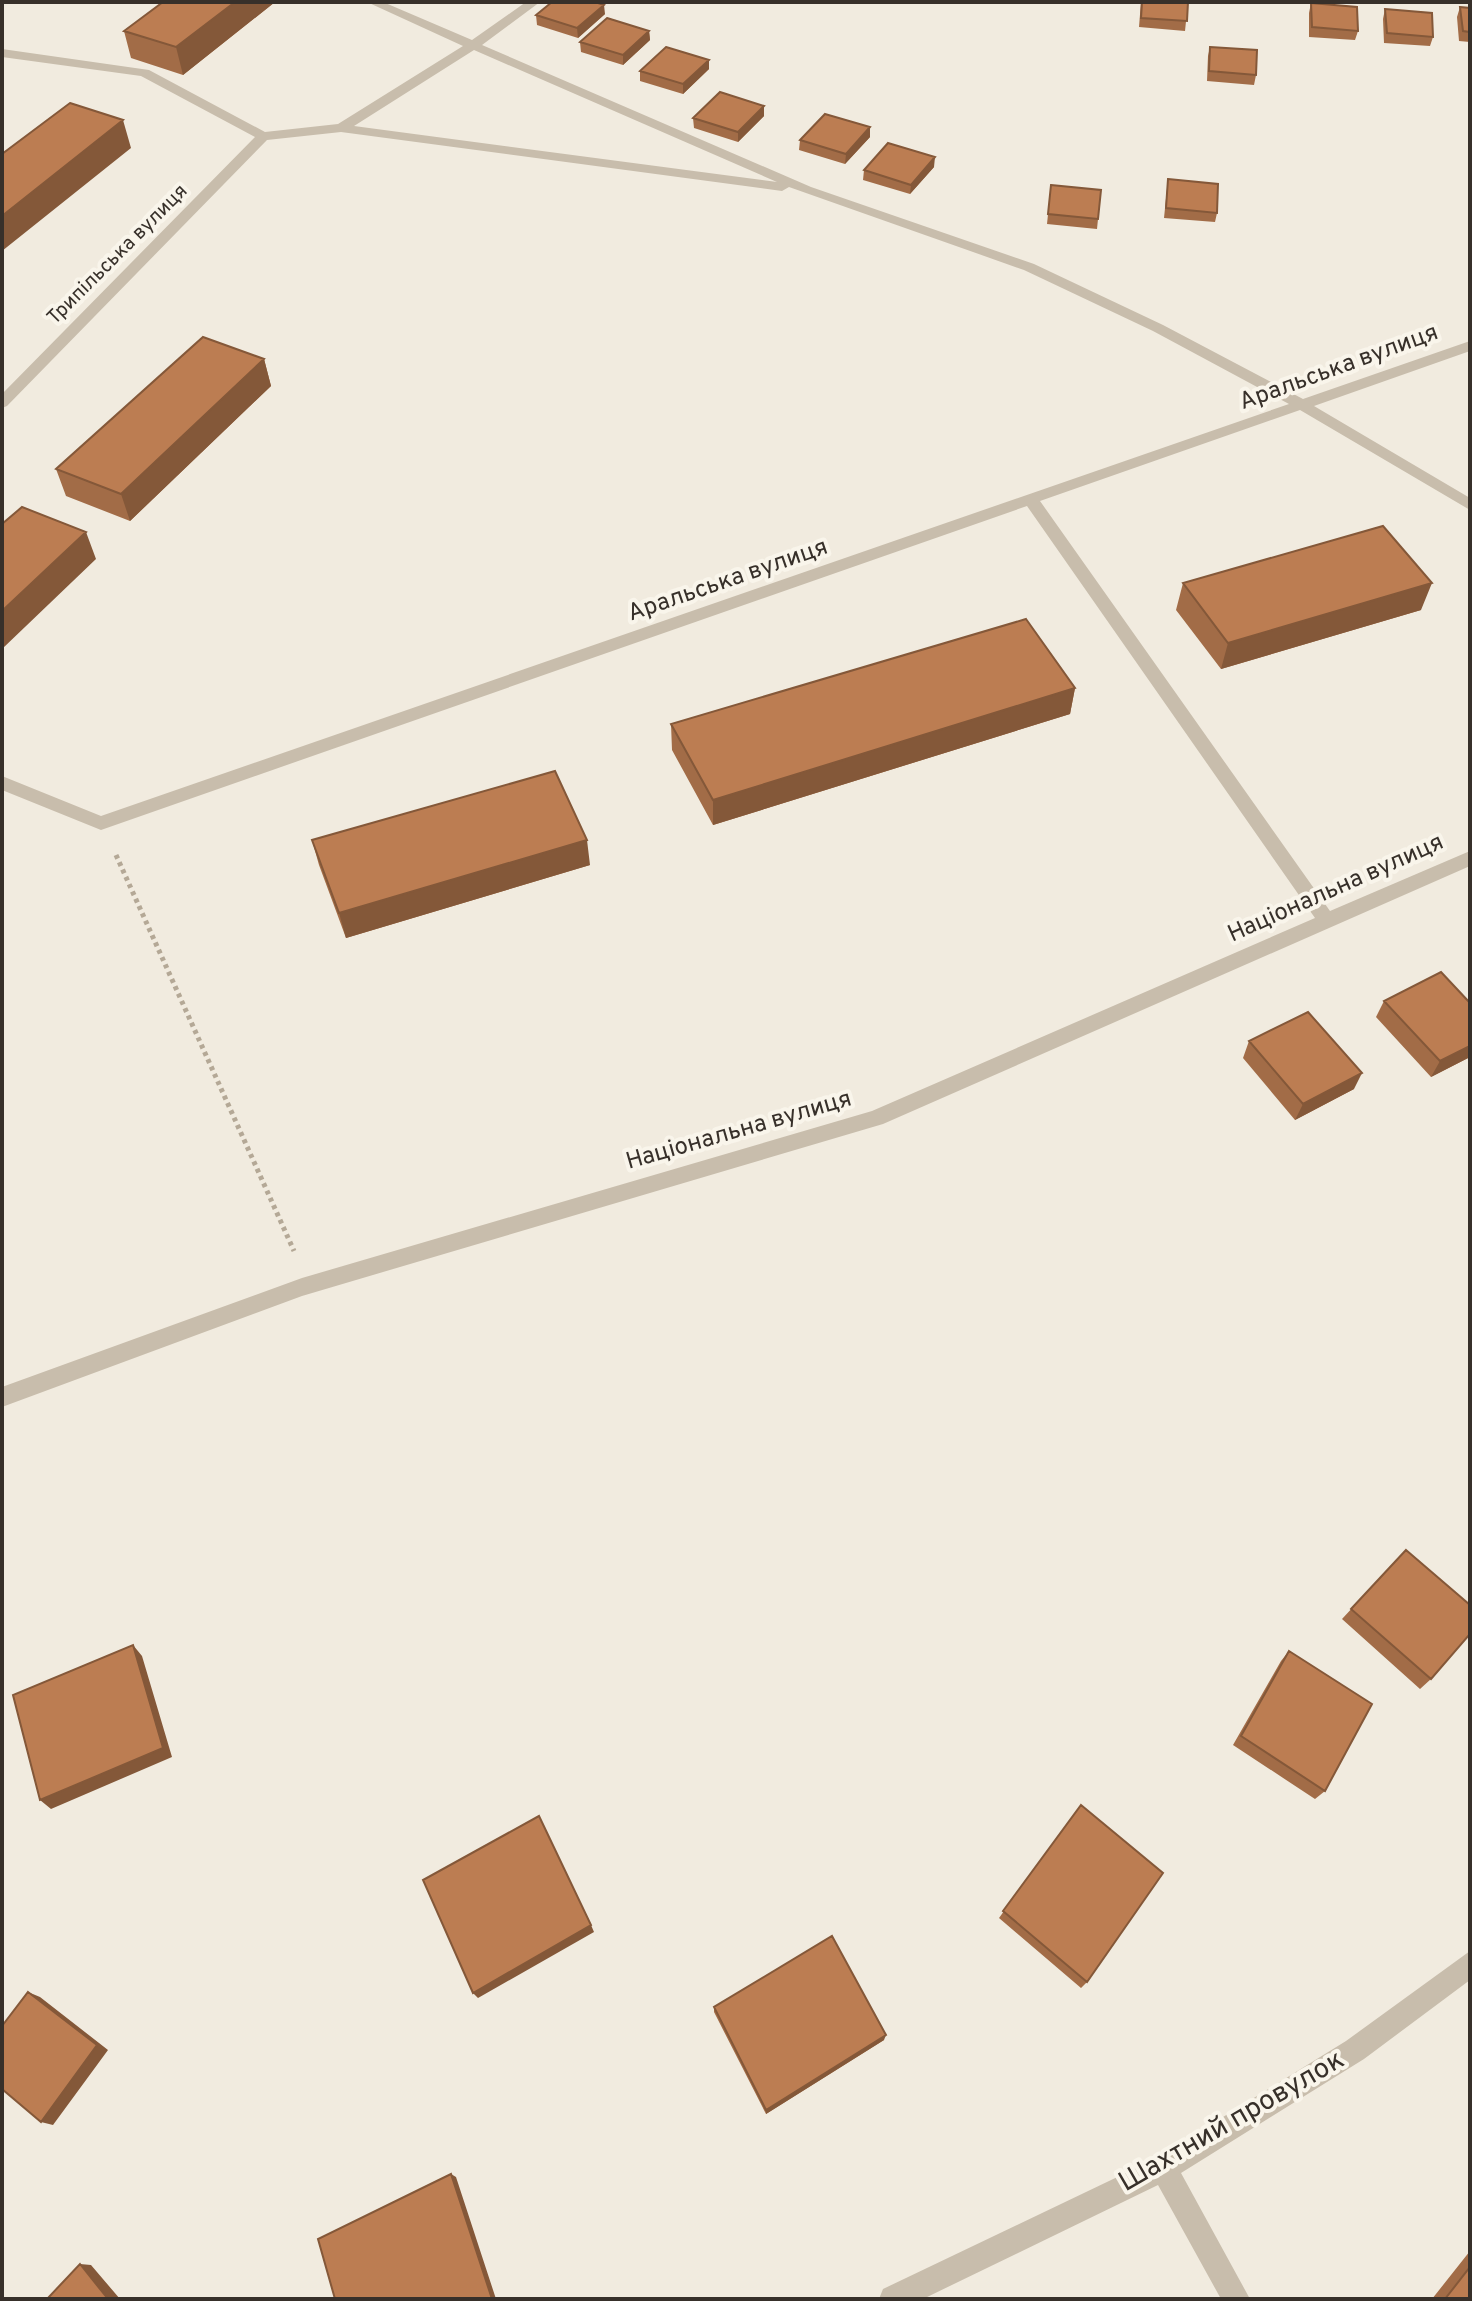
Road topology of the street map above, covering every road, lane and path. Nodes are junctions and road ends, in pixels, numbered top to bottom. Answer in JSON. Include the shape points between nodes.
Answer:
{"nodes":[{"id":1,"x":373,"y":2,"type":"edge"},
{"id":2,"x":534,"y":2,"type":"edge"},
{"id":3,"x":473,"y":45,"type":"junction"},
{"id":4,"x":2,"y":53,"type":"edge"},
{"id":5,"x":341,"y":128,"type":"junction"},
{"id":6,"x":263,"y":136,"type":"junction"},
{"id":7,"x":806,"y":190,"type":"junction"},
{"id":8,"x":1470,"y":346,"type":"edge"},
{"id":9,"x":2,"y":403,"type":"edge"},
{"id":10,"x":1304,"y":406,"type":"junction"},
{"id":11,"x":1032,"y":501,"type":"junction"},
{"id":12,"x":1470,"y":505,"type":"edge"},
{"id":13,"x":2,"y":783,"type":"edge"},
{"id":14,"x":101,"y":823,"type":"junction"},
{"id":15,"x":1470,"y":858,"type":"edge"},
{"id":16,"x":1327,"y":921,"type":"junction"},
{"id":17,"x":309,"y":1285,"type":"junction"},
{"id":18,"x":2,"y":1397,"type":"edge"},
{"id":19,"x":1470,"y":1964,"type":"edge"},
{"id":20,"x":1164,"y":2168,"type":"junction"},
{"id":21,"x":893,"y":2299,"type":"edge"},
{"id":22,"x":1236,"y":2299,"type":"edge"}],
"edges":[{"from":1,"to":3,"type":"street"},
{"from":2,"to":3,"type":"street"},
{"from":3,"to":5,"type":"street"},
{"from":3,"to":7,"type":"street"},
{"from":4,"to":6,"type":"street","via":[[144,73]]},
{"from":5,"to":6,"type":"street"},
{"from":5,"to":7,"type":"street"},
{"from":6,"to":9,"type":"street","name":"Трипільська вулиця"},
{"from":7,"to":10,"type":"street","via":[[1029,267]]},
{"from":8,"to":10,"type":"street","name":"Аральська вулиця"},
{"from":10,"to":11,"type":"street","name":"Аральська вулиця"},
{"from":10,"to":12,"type":"street"},
{"from":11,"to":14,"type":"street","name":"Аральська вулиця"},
{"from":11,"to":16,"type":"street"},
{"from":13,"to":14,"type":"street"},
{"from":14,"to":17,"type":"path"},
{"from":15,"to":16,"type":"street","name":"Національна вулиця"},
{"from":16,"to":17,"type":"street","name":"Національна вулиця","via":[[876,1118]]},
{"from":17,"to":18,"type":"street","name":"Національна вулиця"},
{"from":19,"to":20,"type":"street","name":"Шахтний провулок","via":[[1355,2050]]},
{"from":20,"to":21,"type":"street","name":"Шахтний провулок"},
{"from":20,"to":22,"type":"street"}]}
